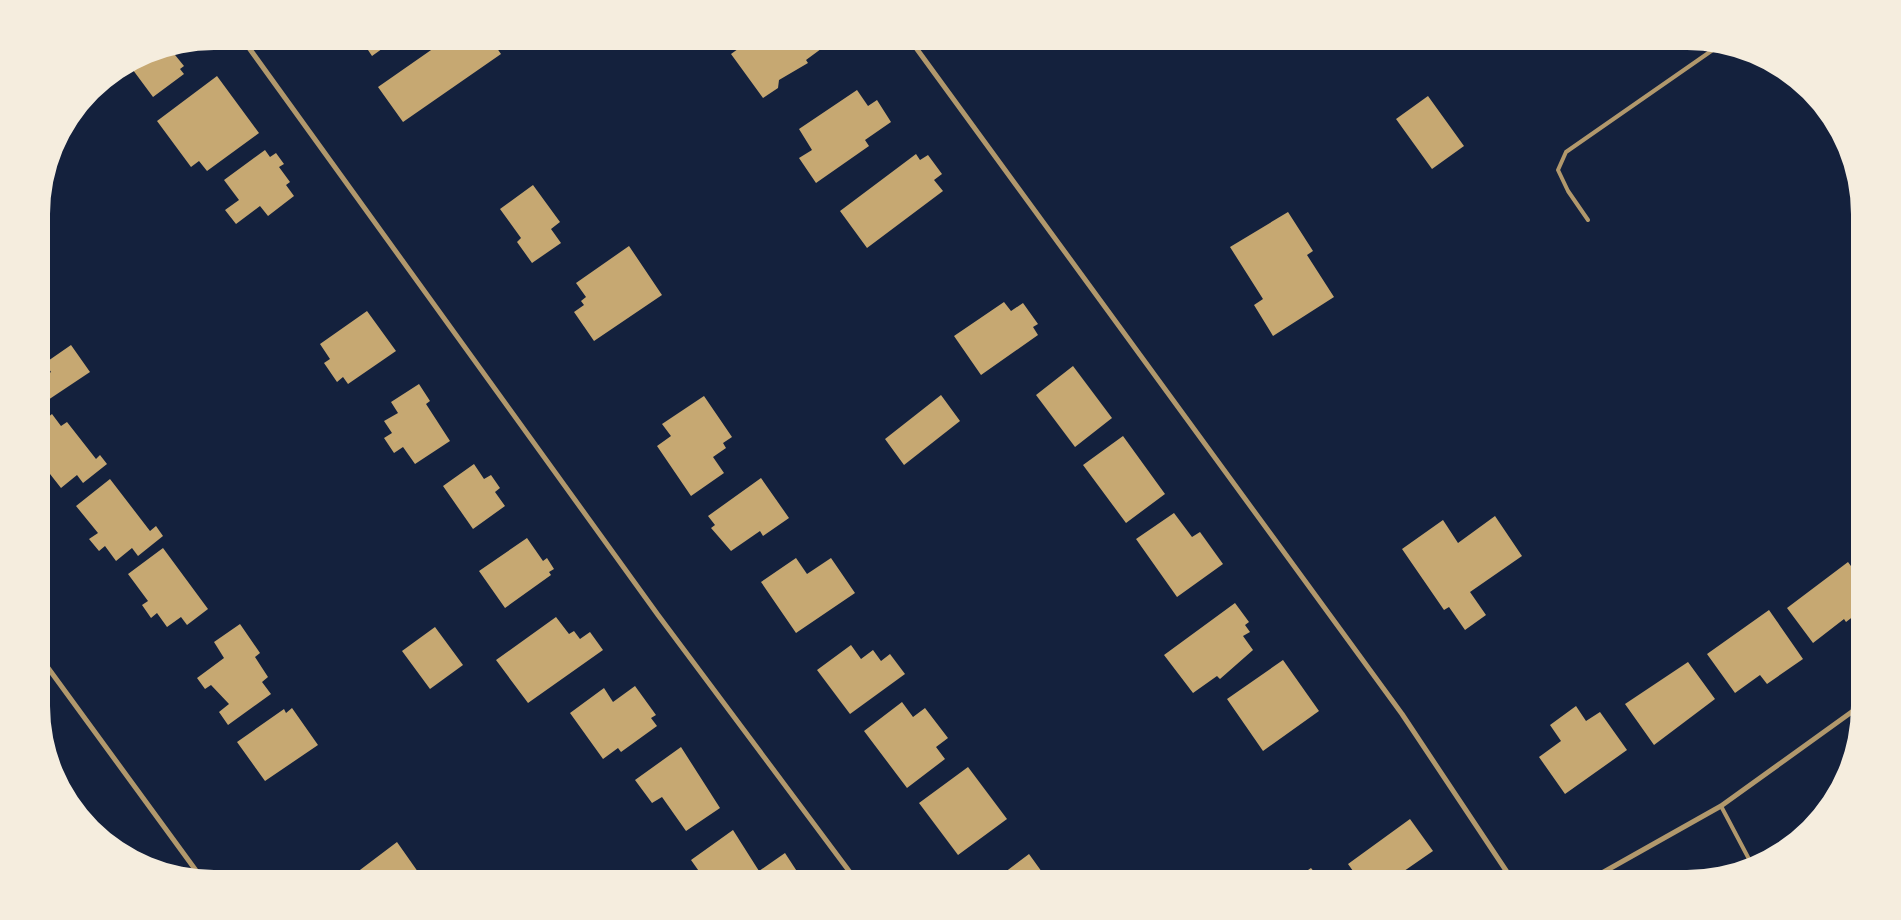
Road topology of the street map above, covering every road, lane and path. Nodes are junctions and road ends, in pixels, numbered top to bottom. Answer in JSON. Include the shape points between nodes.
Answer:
{"nodes":[{"id":1,"x":250,"y":50,"type":"edge"},
{"id":2,"x":917,"y":50,"type":"edge"},
{"id":3,"x":1711,"y":51,"type":"edge"},
{"id":4,"x":1588,"y":220,"type":"dead end"},
{"id":5,"x":50,"y":670,"type":"edge"},
{"id":6,"x":1851,"y":712,"type":"edge"},
{"id":7,"x":1721,"y":806,"type":"junction"},
{"id":8,"x":1748,"y":858,"type":"edge"},
{"id":9,"x":195,"y":869,"type":"edge"},
{"id":10,"x":848,"y":870,"type":"edge"},
{"id":11,"x":1506,"y":870,"type":"edge"},
{"id":12,"x":1607,"y":870,"type":"edge"}],
"edges":[{"from":1,"to":10,"type":"street","via":[[658,615]]},
{"from":2,"to":11,"type":"street","via":[[1402,714]]},
{"from":3,"to":4,"type":"lane","via":[[1566,152],[1558,170],[1568,192]]},
{"from":5,"to":9,"type":"street"},
{"from":6,"to":7,"type":"street"},
{"from":7,"to":8,"type":"lane"},
{"from":7,"to":12,"type":"street"}]}
